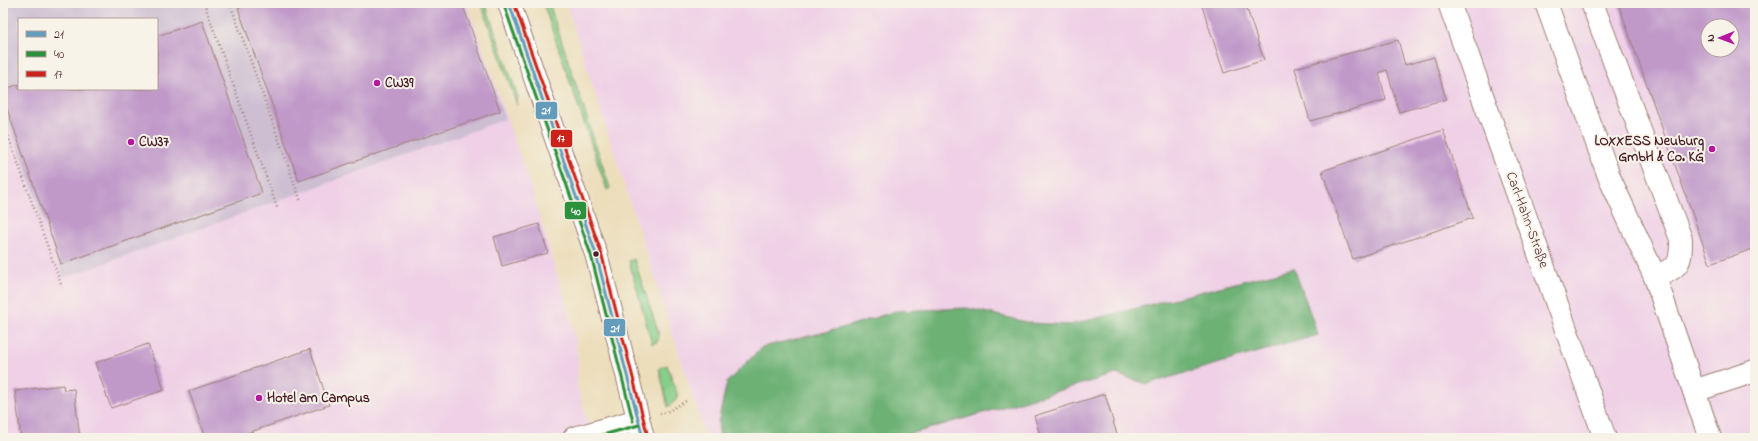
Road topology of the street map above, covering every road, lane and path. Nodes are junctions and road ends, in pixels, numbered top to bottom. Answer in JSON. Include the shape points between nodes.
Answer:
{"nodes":[{"id":1,"x":204,"y":3,"type":"edge"},
{"id":2,"x":230,"y":3,"type":"edge"},
{"id":3,"x":509,"y":3,"type":"edge"},
{"id":4,"x":1449,"y":3,"type":"edge"},
{"id":5,"x":1546,"y":3,"type":"edge"},
{"id":6,"x":1592,"y":3,"type":"edge"},
{"id":7,"x":3,"y":121,"type":"edge"},
{"id":8,"x":301,"y":202,"type":"dead end"},
{"id":9,"x":278,"y":210,"type":"dead end"},
{"id":10,"x":1655,"y":277,"type":"junction"},
{"id":11,"x":62,"y":287,"type":"dead end"},
{"id":12,"x":1755,"y":371,"type":"edge"},
{"id":13,"x":1694,"y":391,"type":"junction"},
{"id":14,"x":641,"y":429,"type":"edge"},
{"id":15,"x":574,"y":438,"type":"edge"},
{"id":16,"x":1605,"y":438,"type":"edge"},
{"id":17,"x":1710,"y":438,"type":"edge"}],
"edges":[{"from":1,"to":9,"type":"path"},
{"from":2,"to":8,"type":"path"},
{"from":3,"to":14,"type":"street","via":[[596,254]]},
{"from":4,"to":16,"type":"street","name":"Carl-Hahn-Straße"},
{"from":5,"to":10,"type":"street","via":[[1610,179]]},
{"from":6,"to":10,"type":"street","via":[[1681,239],[1681,258],[1674,268]]},
{"from":7,"to":11,"type":"path"},
{"from":10,"to":13,"type":"street"},
{"from":12,"to":13,"type":"street"},
{"from":13,"to":17,"type":"street"},
{"from":14,"to":15,"type":"street"}]}
